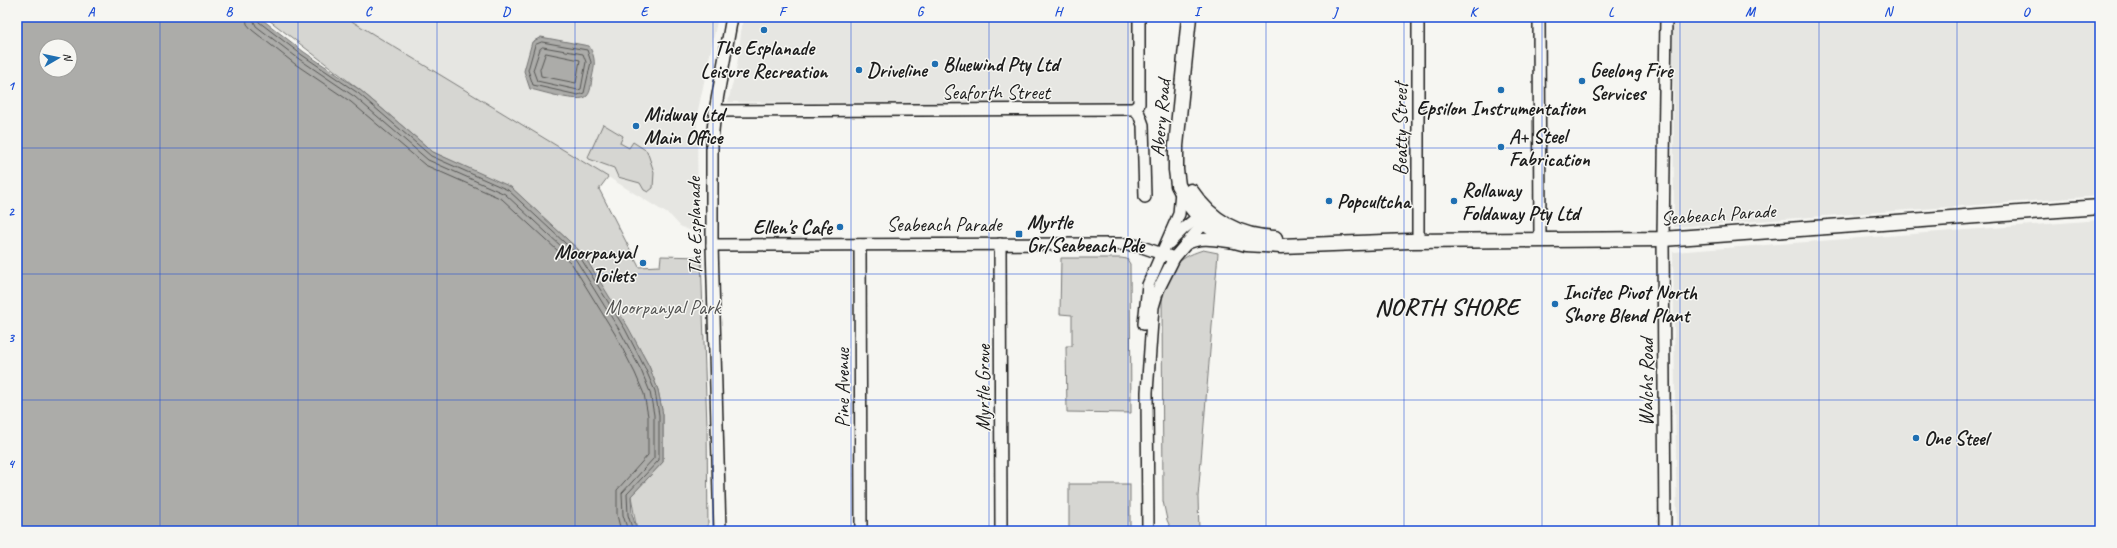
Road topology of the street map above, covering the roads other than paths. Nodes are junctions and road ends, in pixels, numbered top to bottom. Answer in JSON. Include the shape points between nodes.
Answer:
{"nodes":[{"id":1,"x":732,"y":17,"type":"edge"},
{"id":2,"x":1139,"y":17,"type":"edge"},
{"id":3,"x":1189,"y":17,"type":"edge"},
{"id":4,"x":1418,"y":17,"type":"edge"},
{"id":5,"x":1539,"y":17,"type":"edge"},
{"id":6,"x":1666,"y":17,"type":"edge"},
{"id":7,"x":1134,"y":109,"type":"junction"},
{"id":8,"x":715,"y":111,"type":"junction"},
{"id":9,"x":1176,"y":146,"type":"junction"},
{"id":10,"x":1181,"y":191,"type":"junction"},
{"id":11,"x":1145,"y":197,"type":"dead end"},
{"id":12,"x":2100,"y":207,"type":"edge"},
{"id":13,"x":1204,"y":218,"type":"junction"},
{"id":14,"x":1663,"y":239,"type":"junction"},
{"id":15,"x":1418,"y":241,"type":"junction"},
{"id":16,"x":1540,"y":241,"type":"junction"},
{"id":17,"x":1338,"y":242,"type":"junction"},
{"id":18,"x":1000,"y":244,"type":"junction"},
{"id":19,"x":1246,"y":244,"type":"junction"},
{"id":20,"x":712,"y":245,"type":"junction"},
{"id":21,"x":860,"y":245,"type":"junction"},
{"id":22,"x":1183,"y":246,"type":"junction"},
{"id":23,"x":1161,"y":253,"type":"junction"},
{"id":24,"x":1174,"y":258,"type":"junction"},
{"id":25,"x":1147,"y":392,"type":"junction"},
{"id":26,"x":720,"y":531,"type":"edge"},
{"id":27,"x":861,"y":531,"type":"edge"},
{"id":28,"x":1001,"y":531,"type":"edge"},
{"id":29,"x":1148,"y":531,"type":"edge"},
{"id":30,"x":1666,"y":531,"type":"edge"}],
"edges":[{"from":1,"to":8,"type":"street","name":"The Esplanade"},
{"from":2,"to":7,"type":"street","via":[[1139,104]]},
{"from":3,"to":9,"type":"main road","name":"Abery Road"},
{"from":4,"to":15,"type":"street","name":"Beatty Street"},
{"from":5,"to":16,"type":"street"},
{"from":6,"to":14,"type":"street","name":"Walchs Road"},
{"from":7,"to":8,"type":"street","name":"Seaforth Street"},
{"from":7,"to":11,"type":"street","via":[[1143,125]]},
{"from":8,"to":20,"type":"street","name":"The Esplanade","via":[[712,141]]},
{"from":9,"to":10,"type":"main road","name":"Abery Road","via":[[1176,174]]},
{"from":9,"to":13,"type":"main road","name":"Seabeach Parade","via":[[1178,162],[1186,183],[1196,198]]},
{"from":10,"to":13,"type":"main road","name":"Abery Road"},
{"from":10,"to":23,"type":"street","via":[[1178,214]]},
{"from":12,"to":14,"type":"main road","name":"Seabeach Parade"},
{"from":13,"to":17,"type":"main road","name":"Seabeach Parade","via":[[1245,234]]},
{"from":13,"to":19,"type":"main road","name":"Seabeach Parade","via":[[1227,239]]},
{"from":13,"to":22,"type":"street"},
{"from":13,"to":23,"type":"street","via":[[1183,229]]},
{"from":14,"to":16,"type":"main road","name":"Seabeach Parade"},
{"from":14,"to":30,"type":"street","name":"Walchs Road"},
{"from":15,"to":16,"type":"main road","name":"Seabeach Parade"},
{"from":15,"to":17,"type":"main road","name":"Seabeach Parade"},
{"from":17,"to":19,"type":"main road","name":"Seabeach Parade","via":[[1281,246]]},
{"from":18,"to":21,"type":"street","name":"Seabeach Parade"},
{"from":18,"to":23,"type":"street","name":"Seabeach Parade","via":[[1125,244]]},
{"from":18,"to":28,"type":"street","name":"Myrtle Grove"},
{"from":19,"to":22,"type":"street","via":[[1206,239]]},
{"from":20,"to":21,"type":"street","name":"Seabeach Parade"},
{"from":20,"to":26,"type":"street","name":"The Esplanade"},
{"from":21,"to":27,"type":"street","name":"Pine Avenue"},
{"from":22,"to":24,"type":"street"},
{"from":23,"to":24,"type":"street","name":"Seabeach Parade"},
{"from":23,"to":25,"type":"street","via":[[1148,285],[1145,305]]},
{"from":24,"to":25,"type":"street","via":[[1158,290],[1153,307]]},
{"from":25,"to":29,"type":"street"}]}
